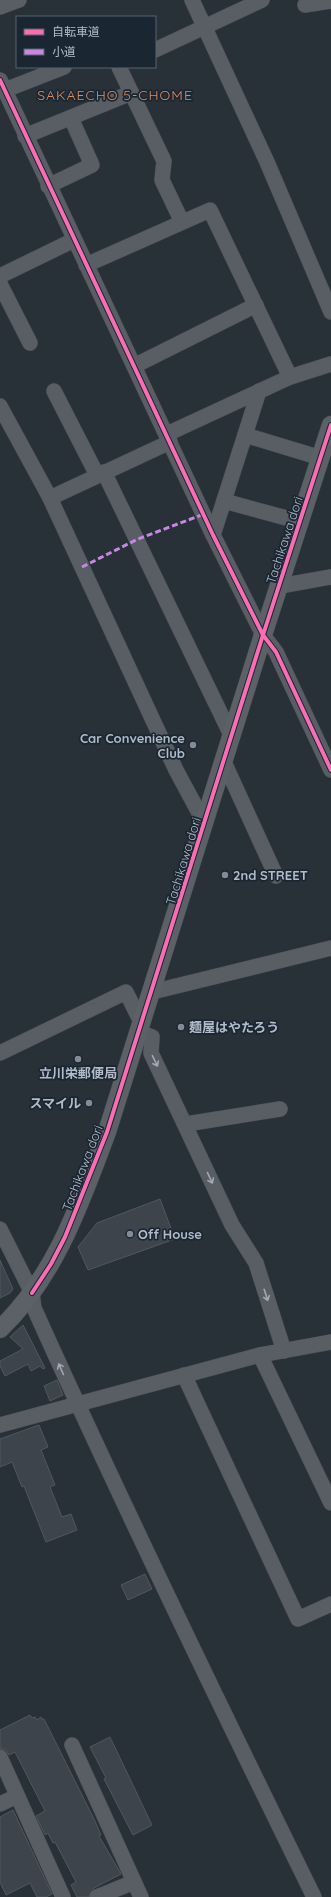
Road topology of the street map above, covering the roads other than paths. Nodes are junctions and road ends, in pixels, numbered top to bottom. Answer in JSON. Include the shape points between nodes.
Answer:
{"nodes":[{"id":1,"x":19,"y":0,"type":"edge"},
{"id":2,"x":192,"y":0,"type":"edge"},
{"id":3,"x":262,"y":0,"type":"edge"},
{"id":4,"x":331,"y":1,"type":"edge"},
{"id":5,"x":305,"y":5,"type":"dead end"},
{"id":6,"x":0,"y":7,"type":"edge"},
{"id":7,"x":205,"y":27,"type":"junction"},
{"id":8,"x":156,"y":50,"type":"edge"},
{"id":9,"x":61,"y":68,"type":"edge"},
{"id":10,"x":119,"y":68,"type":"edge"},
{"id":11,"x":2,"y":85,"type":"edge"},
{"id":12,"x":131,"y":93,"type":"junction"},
{"id":13,"x":72,"y":118,"type":"junction"},
{"id":14,"x":25,"y":136,"type":"junction"},
{"id":15,"x":48,"y":186,"type":"junction"},
{"id":16,"x":182,"y":222,"type":"junction"},
{"id":17,"x":74,"y":240,"type":"junction"},
{"id":18,"x":86,"y":264,"type":"junction"},
{"id":19,"x":0,"y":276,"type":"edge"},
{"id":20,"x":0,"y":284,"type":"edge"},
{"id":21,"x":256,"y":305,"type":"junction"},
{"id":22,"x":331,"y":312,"type":"edge"},
{"id":23,"x":30,"y":343,"type":"dead end"},
{"id":24,"x":331,"y":364,"type":"edge"},
{"id":25,"x":134,"y":366,"type":"junction"},
{"id":26,"x":290,"y":377,"type":"junction"},
{"id":27,"x":54,"y":391,"type":"dead end"},
{"id":28,"x":258,"y":391,"type":"junction"},
{"id":29,"x":0,"y":406,"type":"edge"},
{"id":30,"x":331,"y":426,"type":"edge"},
{"id":31,"x":245,"y":435,"type":"junction"},
{"id":32,"x":169,"y":438,"type":"junction"},
{"id":33,"x":321,"y":458,"type":"junction"},
{"id":34,"x":101,"y":473,"type":"junction"},
{"id":35,"x":50,"y":498,"type":"junction"},
{"id":36,"x":224,"y":501,"type":"junction"},
{"id":37,"x":301,"y":522,"type":"junction"},
{"id":38,"x":213,"y":534,"type":"junction"},
{"id":39,"x":331,"y":577,"type":"edge"},
{"id":40,"x":280,"y":586,"type":"junction"},
{"id":41,"x":263,"y":635,"type":"junction"},
{"id":42,"x":232,"y":736,"type":"junction"},
{"id":43,"x":224,"y":762,"type":"junction"},
{"id":44,"x":330,"y":767,"type":"edge"},
{"id":45,"x":205,"y":824,"type":"junction"},
{"id":46,"x":276,"y":876,"type":"dead end"},
{"id":47,"x":331,"y":948,"type":"edge"},
{"id":48,"x":152,"y":992,"type":"junction"},
{"id":49,"x":140,"y":1028,"type":"junction"},
{"id":50,"x":0,"y":1053,"type":"edge"},
{"id":51,"x":280,"y":1110,"type":"dead end"},
{"id":52,"x":186,"y":1124,"type":"junction"},
{"id":53,"x":0,"y":1229,"type":"edge"},
{"id":54,"x":32,"y":1293,"type":"junction"},
{"id":55,"x":0,"y":1329,"type":"edge"},
{"id":56,"x":331,"y":1342,"type":"edge"},
{"id":57,"x":284,"y":1351,"type":"junction"},
{"id":58,"x":260,"y":1355,"type":"junction"},
{"id":59,"x":184,"y":1375,"type":"junction"},
{"id":60,"x":77,"y":1405,"type":"junction"},
{"id":61,"x":0,"y":1425,"type":"edge"},
{"id":62,"x":331,"y":1503,"type":"edge"},
{"id":63,"x":331,"y":1604,"type":"edge"},
{"id":64,"x":72,"y":1745,"type":"dead end"},
{"id":65,"x":0,"y":1757,"type":"edge"},
{"id":66,"x":17,"y":1796,"type":"junction"},
{"id":67,"x":0,"y":1804,"type":"edge"},
{"id":68,"x":134,"y":1882,"type":"junction"},
{"id":69,"x":63,"y":1897,"type":"edge"},
{"id":70,"x":97,"y":1897,"type":"edge"},
{"id":71,"x":141,"y":1897,"type":"edge"},
{"id":72,"x":314,"y":1897,"type":"edge"}],
"edges":[{"from":1,"to":6,"type":"street"},
{"from":2,"to":7,"type":"street"},
{"from":3,"to":7,"type":"street"},
{"from":4,"to":5,"type":"street"},
{"from":7,"to":8,"type":"street"},
{"from":7,"to":22,"type":"street","via":[[267,162]]},
{"from":9,"to":11,"type":"street"},
{"from":10,"to":12,"type":"street"},
{"from":11,"to":14,"type":"street"},
{"from":12,"to":13,"type":"street"},
{"from":12,"to":16,"type":"street","via":[[164,161],[162,180]]},
{"from":13,"to":14,"type":"street"},
{"from":13,"to":15,"type":"street","via":[[92,165]]},
{"from":14,"to":15,"type":"street"},
{"from":15,"to":17,"type":"street"},
{"from":16,"to":18,"type":"street"},
{"from":16,"to":21,"type":"street","via":[[210,210]]},
{"from":17,"to":18,"type":"street"},
{"from":17,"to":19,"type":"street"},
{"from":18,"to":25,"type":"street"},
{"from":20,"to":23,"type":"street"},
{"from":21,"to":25,"type":"street"},
{"from":21,"to":26,"type":"street"},
{"from":24,"to":26,"type":"street"},
{"from":25,"to":32,"type":"street"},
{"from":26,"to":28,"type":"street"},
{"from":27,"to":34,"type":"street"},
{"from":28,"to":31,"type":"street"},
{"from":28,"to":32,"type":"street"},
{"from":29,"to":35,"type":"street"},
{"from":30,"to":33,"type":"main road","name":"Tachikawa dori"},
{"from":31,"to":33,"type":"street"},
{"from":31,"to":36,"type":"street"},
{"from":32,"to":34,"type":"street"},
{"from":32,"to":38,"type":"street"},
{"from":33,"to":37,"type":"main road","name":"Tachikawa dori"},
{"from":34,"to":35,"type":"street"},
{"from":34,"to":42,"type":"street"},
{"from":35,"to":45,"type":"street","via":[[176,770]]},
{"from":36,"to":37,"type":"street"},
{"from":36,"to":38,"type":"street"},
{"from":37,"to":40,"type":"main road","name":"Tachikawa dori"},
{"from":38,"to":41,"type":"street"},
{"from":39,"to":40,"type":"street"},
{"from":40,"to":41,"type":"main road","name":"Tachikawa dori"},
{"from":41,"to":42,"type":"main road","name":"Tachikawa dori"},
{"from":41,"to":44,"type":"street","via":[[276,652]]},
{"from":42,"to":43,"type":"main road","name":"Tachikawa dori"},
{"from":43,"to":45,"type":"main road","name":"Tachikawa dori"},
{"from":43,"to":46,"type":"street"},
{"from":45,"to":48,"type":"main road","name":"Tachikawa dori"},
{"from":47,"to":48,"type":"street"},
{"from":48,"to":49,"type":"main road","name":"Tachikawa dori"},
{"from":49,"to":50,"type":"street","via":[[126,992]]},
{"from":49,"to":52,"type":"street","one_way":true,"via":[[152,1037],[151,1053]]},
{"from":49,"to":54,"type":"main road","name":"Tachikawa dori","via":[[107,1132],[85,1190],[51,1264]]},
{"from":51,"to":52,"type":"street"},
{"from":52,"to":57,"type":"street","one_way":true,"via":[[232,1225],[256,1263]]},
{"from":53,"to":54,"type":"street"},
{"from":54,"to":55,"type":"main road","name":"Tachikawa dori"},
{"from":60,"to":54,"type":"street","one_way":true,"via":[[34,1308]]},
{"from":56,"to":57,"type":"street"},
{"from":57,"to":58,"type":"street"},
{"from":58,"to":59,"type":"street"},
{"from":58,"to":62,"type":"street"},
{"from":59,"to":60,"type":"street"},
{"from":59,"to":63,"type":"street","via":[[298,1620]]},
{"from":60,"to":61,"type":"street"},
{"from":60,"to":72,"type":"street"},
{"from":64,"to":68,"type":"street"},
{"from":65,"to":66,"type":"street"},
{"from":66,"to":67,"type":"street"},
{"from":66,"to":69,"type":"street"},
{"from":68,"to":70,"type":"street"},
{"from":68,"to":71,"type":"street"}]}
